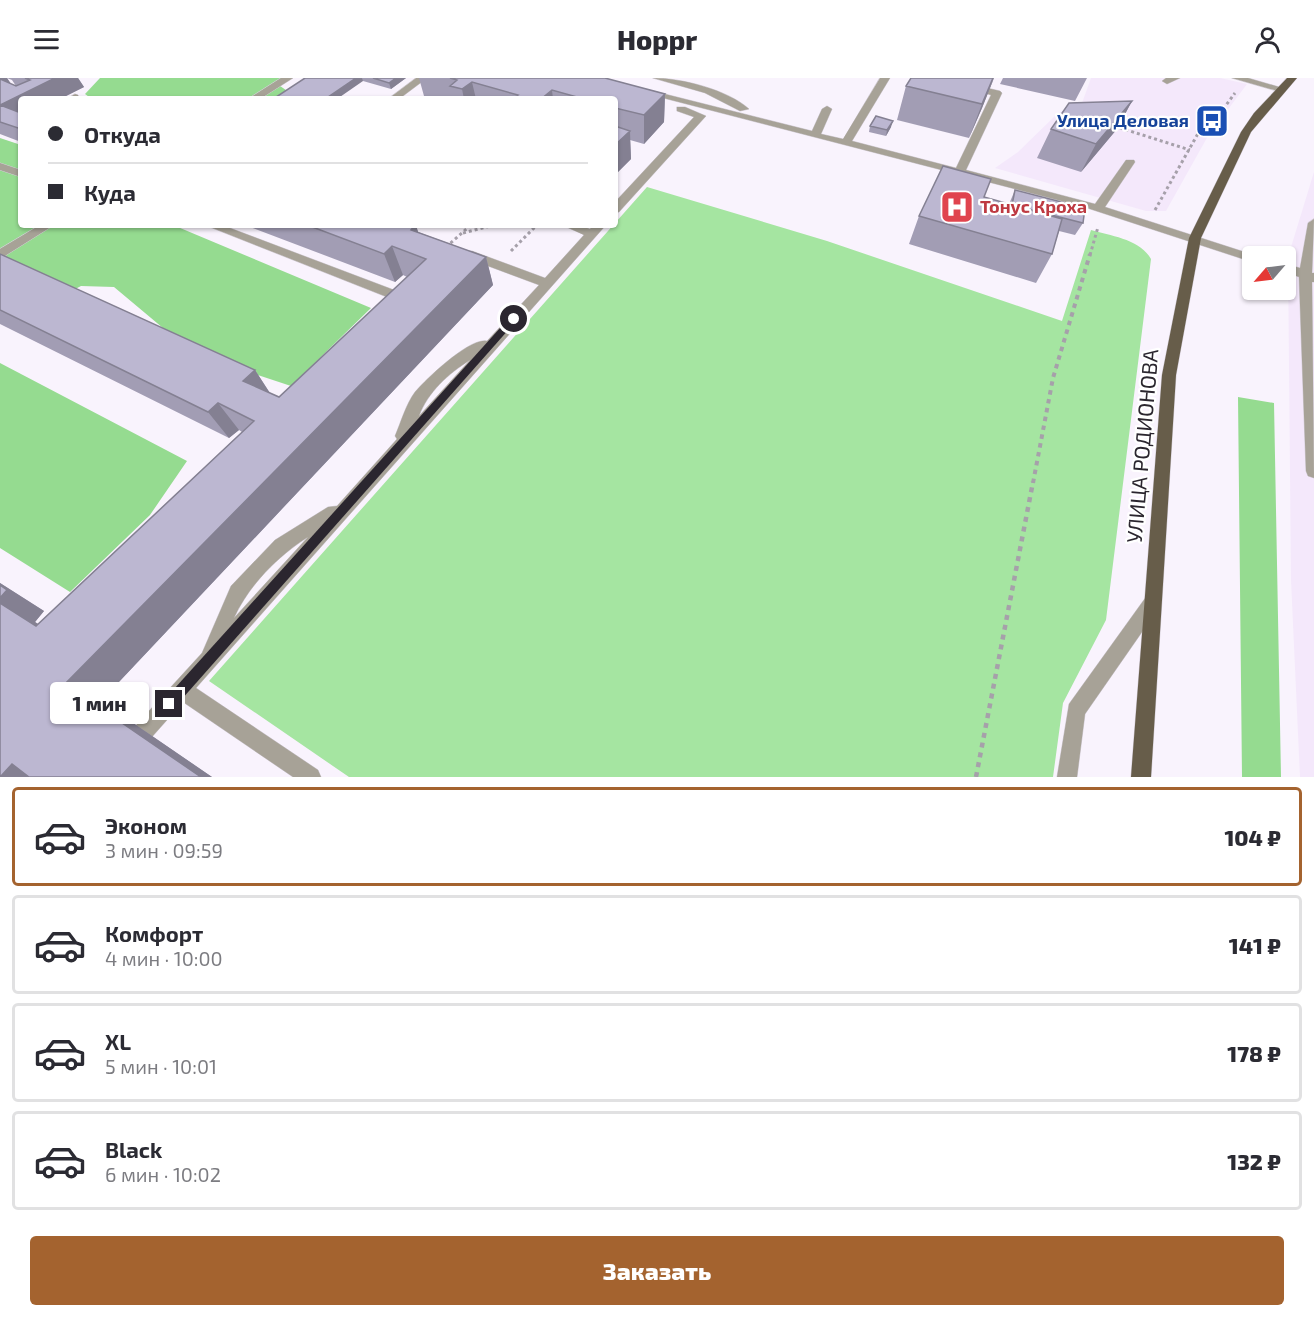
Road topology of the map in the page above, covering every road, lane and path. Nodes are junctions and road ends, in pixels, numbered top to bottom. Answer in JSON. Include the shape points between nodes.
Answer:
{"nodes":[{"id":1,"x":288,"y":78,"type":"edge"},
{"id":2,"x":422,"y":78,"type":"edge"},
{"id":3,"x":885,"y":78,"type":"edge"},
{"id":4,"x":1292,"y":78,"type":"edge"},
{"id":5,"x":664,"y":79,"type":"edge"},
{"id":6,"x":1241,"y":79,"type":"edge"},
{"id":7,"x":955,"y":84,"type":"edge"},
{"id":8,"x":1281,"y":89,"type":"junction"},
{"id":9,"x":638,"y":90,"type":"edge"},
{"id":10,"x":258,"y":96,"type":"edge"},
{"id":11,"x":397,"y":96,"type":"edge"},
{"id":12,"x":671,"y":99,"type":"junction"},
{"id":13,"x":708,"y":107,"type":"junction"},
{"id":14,"x":826,"y":109,"type":"dead end"},
{"id":15,"x":701,"y":116,"type":"junction"},
{"id":16,"x":771,"y":122,"type":"junction"},
{"id":17,"x":1114,"y":126,"type":"edge"},
{"id":18,"x":1201,"y":130,"type":"junction"},
{"id":19,"x":1210,"y":130,"type":"dead end"},
{"id":20,"x":816,"y":134,"type":"junction"},
{"id":21,"x":846,"y":142,"type":"junction"},
{"id":22,"x":1190,"y":150,"type":"junction"},
{"id":23,"x":1130,"y":162,"type":"dead end"},
{"id":24,"x":0,"y":165,"type":"edge"},
{"id":25,"x":960,"y":171,"type":"junction"},
{"id":26,"x":18,"y":173,"type":"edge"},
{"id":27,"x":618,"y":206,"type":"edge"},
{"id":28,"x":1098,"y":208,"type":"junction"},
{"id":29,"x":1314,"y":223,"type":"edge"},
{"id":30,"x":1147,"y":224,"type":"junction"},
{"id":31,"x":43,"y":228,"type":"edge"},
{"id":32,"x":219,"y":228,"type":"edge"},
{"id":33,"x":468,"y":228,"type":"edge"},
{"id":34,"x":482,"y":228,"type":"edge"},
{"id":35,"x":534,"y":228,"type":"edge"},
{"id":36,"x":596,"y":229,"type":"edge"},
{"id":37,"x":462,"y":233,"type":"junction"},
{"id":38,"x":1195,"y":238,"type":"junction"},
{"id":39,"x":458,"y":250,"type":"edge"},
{"id":40,"x":439,"y":254,"type":"edge"},
{"id":41,"x":1242,"y":254,"type":"edge"},
{"id":42,"x":0,"y":255,"type":"edge"},
{"id":43,"x":497,"y":265,"type":"junction"},
{"id":44,"x":1310,"y":277,"type":"edge"},
{"id":45,"x":547,"y":283,"type":"junction"},
{"id":46,"x":397,"y":296,"type":"edge"},
{"id":47,"x":1314,"y":471,"type":"edge"},
{"id":48,"x":348,"y":503,"type":"junction"},
{"id":49,"x":1152,"y":603,"type":"junction"},
{"id":50,"x":203,"y":664,"type":"junction"},
{"id":51,"x":182,"y":690,"type":"junction"},
{"id":52,"x":144,"y":731,"type":"dead end"},
{"id":53,"x":311,"y":777,"type":"edge"},
{"id":54,"x":976,"y":777,"type":"edge"},
{"id":55,"x":1067,"y":777,"type":"edge"},
{"id":56,"x":1141,"y":777,"type":"edge"}],
"edges":[{"from":1,"to":10,"type":"street"},
{"from":2,"to":11,"type":"street"},
{"from":3,"to":21,"type":"street"},
{"from":4,"to":8,"type":"main road","name":"УЛИЦА РОДИОНОВА"},
{"from":5,"to":16,"type":"street","via":[[708,91]]},
{"from":6,"to":8,"type":"street"},
{"from":6,"to":18,"type":"path","via":[[1221,112],[1209,114]]},
{"from":7,"to":25,"type":"street","via":[[997,93]]},
{"from":8,"to":38,"type":"main road","name":"УЛИЦА РОДИОНОВА","via":[[1246,132]]},
{"from":9,"to":12,"type":"street"},
{"from":12,"to":13,"type":"street"},
{"from":12,"to":15,"type":"street","via":[[670,105]]},
{"from":13,"to":15,"type":"street"},
{"from":13,"to":16,"type":"street"},
{"from":14,"to":20,"type":"street"},
{"from":15,"to":27,"type":"street"},
{"from":16,"to":20,"type":"street"},
{"from":17,"to":22,"type":"path"},
{"from":18,"to":19,"type":"path"},
{"from":18,"to":22,"type":"path"},
{"from":20,"to":21,"type":"street"},
{"from":21,"to":25,"type":"street"},
{"from":22,"to":30,"type":"path"},
{"from":23,"to":28,"type":"street"},
{"from":24,"to":26,"type":"street"},
{"from":25,"to":28,"type":"street"},
{"from":28,"to":30,"type":"street"},
{"from":28,"to":54,"type":"path","via":[[1098,226],[1053,378]]},
{"from":29,"to":44,"type":"street"},
{"from":30,"to":38,"type":"street"},
{"from":31,"to":42,"type":"street"},
{"from":32,"to":46,"type":"street"},
{"from":33,"to":37,"type":"path"},
{"from":34,"to":37,"type":"path"},
{"from":35,"to":43,"type":"path"},
{"from":36,"to":45,"type":"street"},
{"from":37,"to":40,"type":"path"},
{"from":38,"to":41,"type":"street"},
{"from":38,"to":49,"type":"main road","name":"УЛИЦА РОДИОНОВА","via":[[1169,375]]},
{"from":39,"to":43,"type":"street"},
{"from":43,"to":45,"type":"street"},
{"from":44,"to":47,"type":"street"},
{"from":45,"to":48,"type":"street"},
{"from":48,"to":50,"type":"street"},
{"from":48,"to":50,"type":"street","via":[[281,545],[237,592]]},
{"from":49,"to":55,"type":"street","via":[[1076,711]]},
{"from":49,"to":56,"type":"main road","name":"УЛИЦА РОДИОНОВА"},
{"from":50,"to":51,"type":"street"},
{"from":51,"to":52,"type":"street"},
{"from":51,"to":53,"type":"street"}]}
